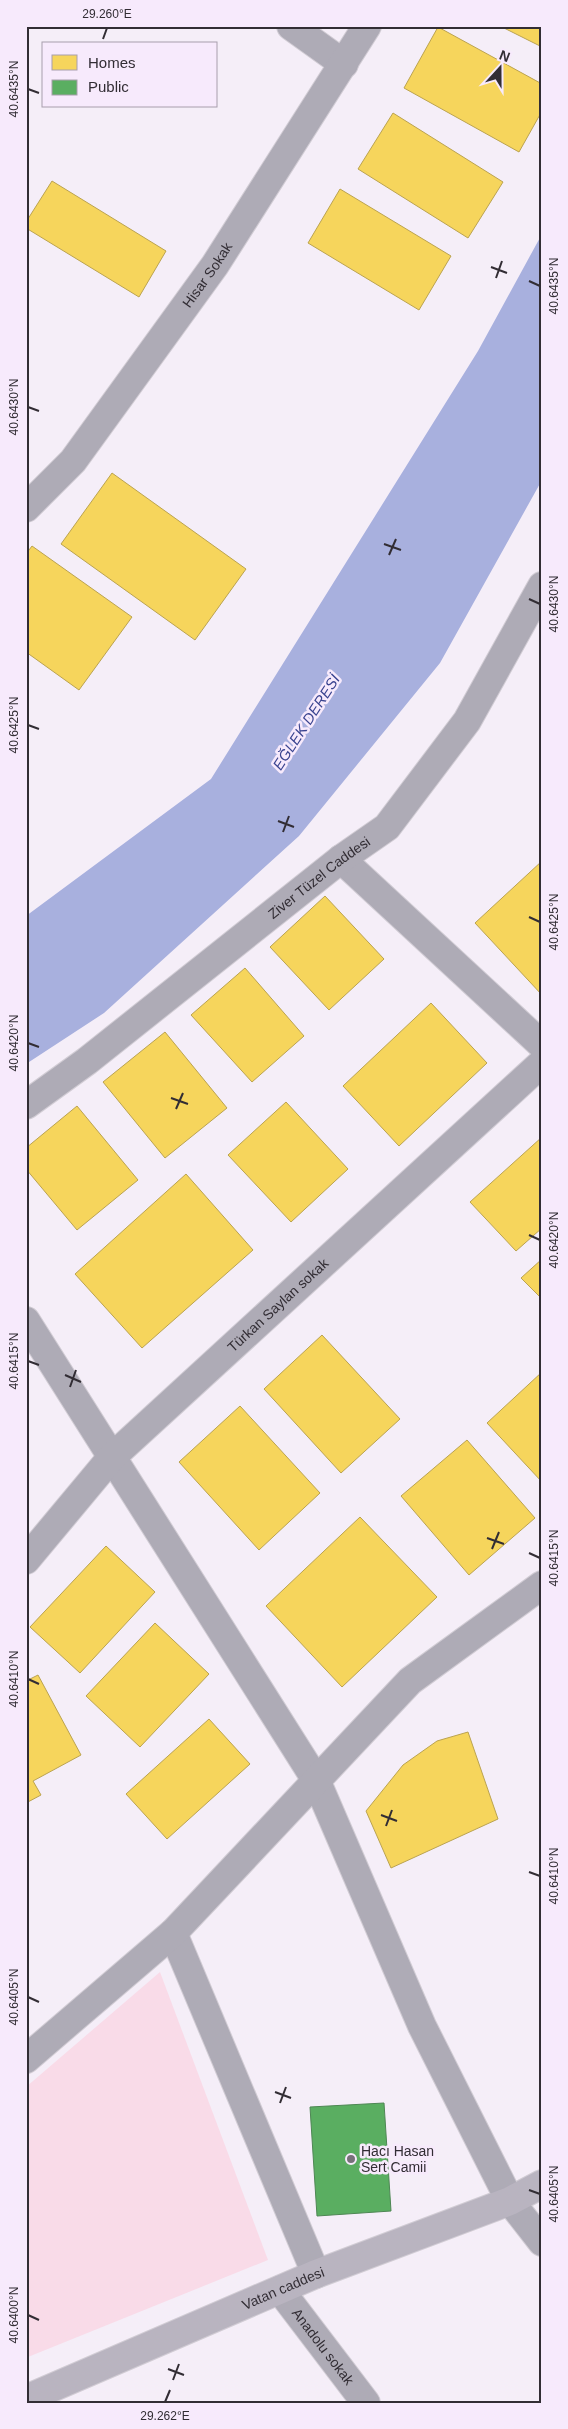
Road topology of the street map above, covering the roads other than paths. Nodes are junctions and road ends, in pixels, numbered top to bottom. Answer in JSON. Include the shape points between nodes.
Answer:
{"nodes":[{"id":1,"x":291,"y":26,"type":"edge"},
{"id":2,"x":367,"y":26,"type":"edge"},
{"id":3,"x":344,"y":64,"type":"junction"},
{"id":4,"x":26,"y":508,"type":"edge"},
{"id":5,"x":542,"y":586,"type":"edge"},
{"id":6,"x":341,"y":859,"type":"junction"},
{"id":7,"x":542,"y":1045,"type":"edge"},
{"id":8,"x":542,"y":1063,"type":"edge"},
{"id":9,"x":26,"y":1105,"type":"edge"},
{"id":10,"x":26,"y":1320,"type":"edge"},
{"id":11,"x":111,"y":1458,"type":"junction"},
{"id":12,"x":26,"y":1560,"type":"edge"},
{"id":13,"x":542,"y":1585,"type":"edge"},
{"id":14,"x":316,"y":1780,"type":"junction"},
{"id":15,"x":172,"y":1933,"type":"junction"},
{"id":16,"x":26,"y":2059,"type":"edge"},
{"id":17,"x":542,"y":2184,"type":"edge"},
{"id":18,"x":510,"y":2201,"type":"junction"},
{"id":19,"x":542,"y":2242,"type":"edge"},
{"id":20,"x":316,"y":2274,"type":"junction"},
{"id":21,"x":280,"y":2290,"type":"junction"},
{"id":22,"x":26,"y":2399,"type":"edge"},
{"id":23,"x":366,"y":2403,"type":"edge"}],
"edges":[{"from":1,"to":3,"type":"street"},
{"from":2,"to":3,"type":"street","name":"Hisar Sokak"},
{"from":3,"to":4,"type":"street","name":"Hisar Sokak","via":[[215,264],[73,461]]},
{"from":5,"to":6,"type":"street","name":"Ziver Tüzel Caddesi","via":[[467,721],[387,827]]},
{"from":6,"to":7,"type":"street"},
{"from":6,"to":9,"type":"street","name":"Ziver Tüzel Caddesi","via":[[87,1062]]},
{"from":8,"to":11,"type":"street","name":"Türkan Saylan sokak"},
{"from":10,"to":11,"type":"street"},
{"from":11,"to":12,"type":"street","name":"Türkan Saylan sokak"},
{"from":11,"to":14,"type":"street"},
{"from":13,"to":14,"type":"street","via":[[410,1681]]},
{"from":14,"to":15,"type":"street"},
{"from":14,"to":18,"type":"street","via":[[422,2026]]},
{"from":15,"to":16,"type":"street"},
{"from":15,"to":20,"type":"street"},
{"from":17,"to":18,"type":"street","name":"Vatan caddesi"},
{"from":18,"to":19,"type":"street"},
{"from":18,"to":20,"type":"street","name":"Vatan caddesi"},
{"from":20,"to":21,"type":"street","name":"Vatan caddesi"},
{"from":21,"to":22,"type":"street","name":"Vatan caddesi"},
{"from":21,"to":23,"type":"street","name":"Anadolu sokak"}]}
